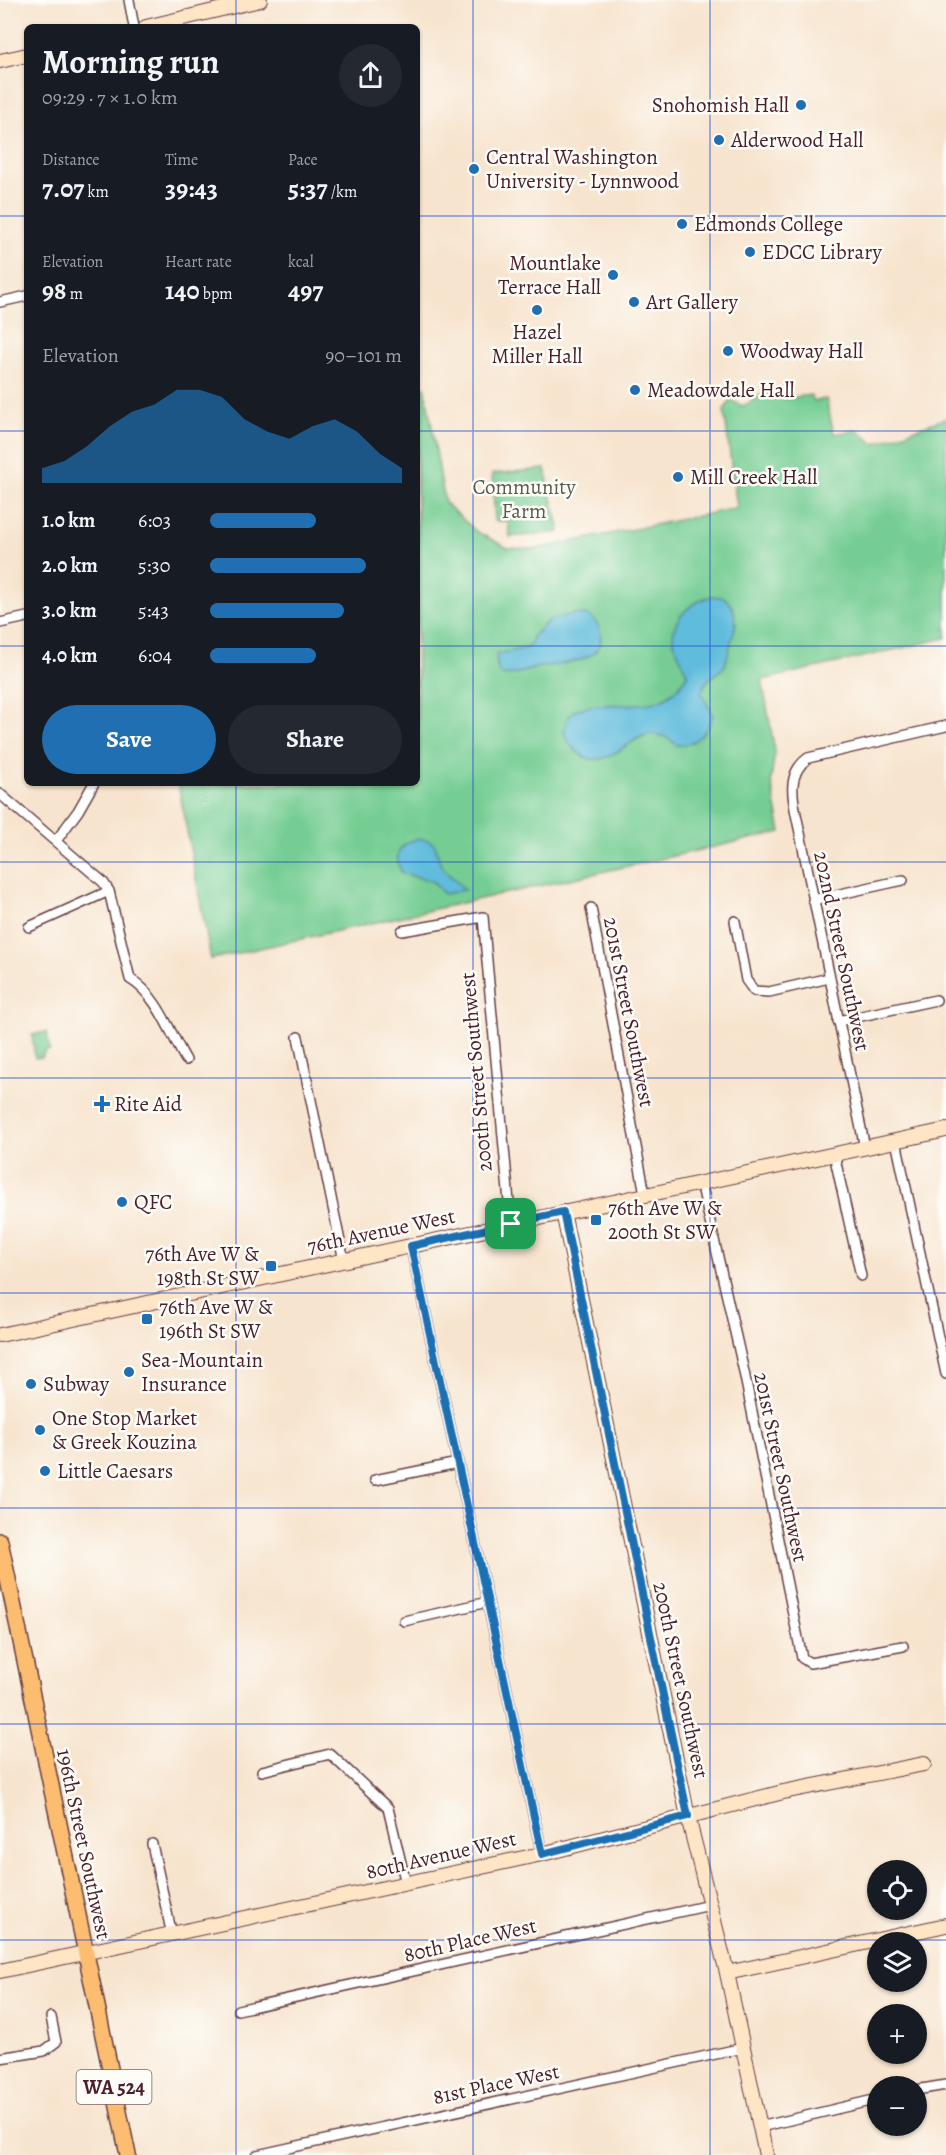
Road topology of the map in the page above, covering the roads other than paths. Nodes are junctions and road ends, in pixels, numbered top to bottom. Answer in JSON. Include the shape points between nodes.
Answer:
{"nodes":[{"id":1,"x":129,"y":0,"type":"edge"},
{"id":2,"x":260,"y":0,"type":"edge"},
{"id":3,"x":133,"y":24,"type":"edge"},
{"id":4,"x":159,"y":24,"type":"edge"},
{"id":5,"x":24,"y":56,"type":"edge"},
{"id":6,"x":0,"y":61,"type":"edge"},
{"id":7,"x":24,"y":297,"type":"edge"},
{"id":8,"x":0,"y":302,"type":"edge"},
{"id":9,"x":24,"y":618,"type":"edge"},
{"id":10,"x":0,"y":623,"type":"edge"},
{"id":11,"x":946,"y":726,"type":"edge"},
{"id":12,"x":92,"y":786,"type":"edge"},
{"id":13,"x":0,"y":794,"type":"edge"},
{"id":14,"x":56,"y":841,"type":"junction"},
{"id":15,"x":903,"y":880,"type":"dead end"},
{"id":16,"x":109,"y":891,"type":"junction"},
{"id":17,"x":813,"y":900,"type":"junction"},
{"id":18,"x":591,"y":908,"type":"dead end"},
{"id":19,"x":735,"y":921,"type":"dead end"},
{"id":20,"x":29,"y":927,"type":"dead end"},
{"id":21,"x":402,"y":931,"type":"dead end"},
{"id":22,"x":830,"y":978,"type":"junction"},
{"id":23,"x":936,"y":1000,"type":"dead end"},
{"id":24,"x":838,"y":1021,"type":"junction"},
{"id":25,"x":298,"y":1038,"type":"dead end"},
{"id":26,"x":186,"y":1060,"type":"dead end"},
{"id":27,"x":946,"y":1130,"type":"edge"},
{"id":28,"x":896,"y":1141,"type":"junction"},
{"id":29,"x":864,"y":1148,"type":"junction"},
{"id":30,"x":834,"y":1154,"type":"junction"},
{"id":31,"x":701,"y":1182,"type":"junction"},
{"id":32,"x":645,"y":1194,"type":"junction"},
{"id":33,"x":563,"y":1212,"type":"junction"},
{"id":34,"x":511,"y":1224,"type":"junction"},
{"id":35,"x":411,"y":1246,"type":"junction"},
{"id":36,"x":344,"y":1260,"type":"junction"},
{"id":37,"x":861,"y":1276,"type":"dead end"},
{"id":38,"x":0,"y":1335,"type":"edge"},
{"id":39,"x":946,"y":1374,"type":"edge"},
{"id":40,"x":458,"y":1462,"type":"junction"},
{"id":41,"x":375,"y":1480,"type":"dead end"},
{"id":42,"x":0,"y":1541,"type":"edge"},
{"id":43,"x":488,"y":1602,"type":"junction"},
{"id":44,"x":404,"y":1621,"type":"dead end"},
{"id":45,"x":903,"y":1647,"type":"dead end"},
{"id":46,"x":924,"y":1764,"type":"dead end"},
{"id":47,"x":262,"y":1771,"type":"dead end"},
{"id":48,"x":688,"y":1816,"type":"junction"},
{"id":49,"x":152,"y":1844,"type":"dead end"},
{"id":50,"x":542,"y":1854,"type":"junction"},
{"id":51,"x":406,"y":1884,"type":"junction"},
{"id":52,"x":710,"y":1905,"type":"junction"},
{"id":53,"x":946,"y":1925,"type":"edge"},
{"id":54,"x":172,"y":1935,"type":"junction"},
{"id":55,"x":86,"y":1954,"type":"junction"},
{"id":56,"x":0,"y":1971,"type":"edge"},
{"id":57,"x":727,"y":1973,"type":"junction"},
{"id":58,"x":238,"y":2010,"type":"dead end"},
{"id":59,"x":51,"y":2017,"type":"dead end"},
{"id":60,"x":743,"y":2048,"type":"junction"},
{"id":61,"x":0,"y":2058,"type":"edge"},
{"id":62,"x":946,"y":2085,"type":"edge"},
{"id":63,"x":927,"y":2088,"type":"edge"},
{"id":64,"x":867,"y":2102,"type":"edge"},
{"id":65,"x":760,"y":2127,"type":"junction"},
{"id":66,"x":128,"y":2155,"type":"edge"},
{"id":67,"x":257,"y":2155,"type":"edge"},
{"id":68,"x":766,"y":2155,"type":"edge"}],
"edges":[{"from":1,"to":3,"type":"street"},
{"from":2,"to":4,"type":"street"},
{"from":5,"to":6,"type":"street"},
{"from":7,"to":8,"type":"street"},
{"from":9,"to":10,"type":"street"},
{"from":11,"to":17,"type":"street","name":"202nd Street Southwest","via":[[808,758],[801,763],[794,773],[792,787]]},
{"from":12,"to":14,"type":"street"},
{"from":13,"to":14,"type":"street"},
{"from":14,"to":16,"type":"street"},
{"from":15,"to":17,"type":"street"},
{"from":16,"to":20,"type":"street"},
{"from":16,"to":26,"type":"street","via":[[130,979],[146,992]]},
{"from":17,"to":22,"type":"street","name":"202nd Street Southwest"},
{"from":18,"to":32,"type":"street","name":"201st Street Southwest"},
{"from":19,"to":22,"type":"street","via":[[746,980],[754,991],[769,992]]},
{"from":21,"to":34,"type":"street","name":"200th Street Southwest","via":[[483,917]]},
{"from":22,"to":24,"type":"street","name":"202nd Street Southwest"},
{"from":23,"to":24,"type":"street"},
{"from":24,"to":29,"type":"street","name":"202nd Street Southwest"},
{"from":25,"to":36,"type":"street"},
{"from":27,"to":28,"type":"street","name":"76th Avenue West"},
{"from":28,"to":29,"type":"street","name":"76th Avenue West"},
{"from":28,"to":39,"type":"street"},
{"from":29,"to":30,"type":"street","name":"76th Avenue West"},
{"from":30,"to":31,"type":"street","name":"76th Avenue West"},
{"from":30,"to":37,"type":"street"},
{"from":31,"to":32,"type":"street","name":"76th Avenue West"},
{"from":31,"to":45,"type":"street","name":"201st Street Southwest","via":[[802,1658],[810,1663]]},
{"from":32,"to":33,"type":"street","name":"76th Avenue West"},
{"from":33,"to":34,"type":"street","name":"76th Avenue West"},
{"from":33,"to":48,"type":"street","name":"200th Street Southwest"},
{"from":34,"to":35,"type":"street","name":"76th Avenue West"},
{"from":35,"to":36,"type":"street","name":"76th Avenue West"},
{"from":35,"to":40,"type":"street"},
{"from":36,"to":38,"type":"street","name":"76th Avenue West"},
{"from":40,"to":41,"type":"street"},
{"from":40,"to":43,"type":"street"},
{"from":42,"to":55,"type":"main road","name":"196th Street Southwest","number":"WA 524"},
{"from":43,"to":44,"type":"street"},
{"from":43,"to":50,"type":"street"},
{"from":46,"to":48,"type":"street","name":"80th Avenue West"},
{"from":47,"to":51,"type":"street","via":[[330,1754],[388,1808]]},
{"from":48,"to":50,"type":"street","name":"80th Avenue West"},
{"from":48,"to":52,"type":"street","name":"200th Street Southwest"},
{"from":49,"to":54,"type":"street"},
{"from":50,"to":51,"type":"street","name":"80th Avenue West"},
{"from":51,"to":54,"type":"street","name":"80th Avenue West"},
{"from":52,"to":57,"type":"street","name":"200th Street Southwest"},
{"from":52,"to":58,"type":"street","name":"80th Place West"},
{"from":53,"to":57,"type":"street"},
{"from":54,"to":55,"type":"street","name":"80th Avenue West"},
{"from":55,"to":56,"type":"street","name":"80th Avenue West"},
{"from":55,"to":66,"type":"main road","name":"196th Street Southwest","number":"WA 524"},
{"from":57,"to":60,"type":"street","name":"200th Street Southwest"},
{"from":59,"to":61,"type":"street","via":[[56,2042],[44,2051]]},
{"from":60,"to":65,"type":"street","name":"200th Street Southwest"},
{"from":60,"to":67,"type":"street","name":"81st Place West"},
{"from":62,"to":63,"type":"street"},
{"from":64,"to":65,"type":"street"},
{"from":65,"to":68,"type":"street","name":"200th Street Southwest"}]}
